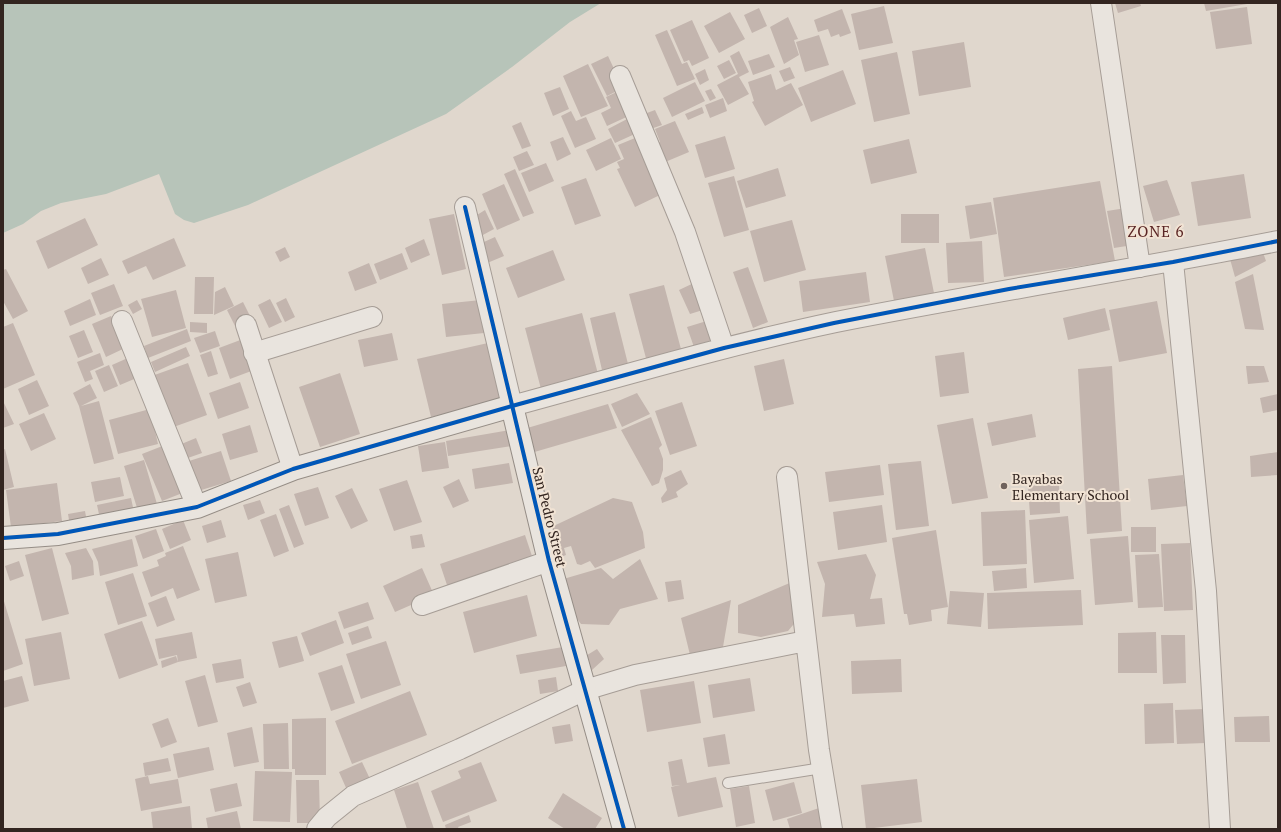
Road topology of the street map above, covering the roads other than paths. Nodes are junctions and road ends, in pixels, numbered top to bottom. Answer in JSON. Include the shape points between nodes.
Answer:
{"nodes":[{"id":1,"x":1101,"y":3,"type":"edge"},
{"id":2,"x":620,"y":76,"type":"dead end"},
{"id":3,"x":465,"y":207,"type":"dead end"},
{"id":4,"x":1278,"y":241,"type":"edge"},
{"id":5,"x":1173,"y":262,"type":"junction"},
{"id":6,"x":1140,"y":267,"type":"junction"},
{"id":7,"x":372,"y":317,"type":"dead end"},
{"id":8,"x":122,"y":321,"type":"dead end"},
{"id":9,"x":246,"y":325,"type":"dead end"},
{"id":10,"x":724,"y":348,"type":"junction"},
{"id":11,"x":254,"y":353,"type":"junction"},
{"id":12,"x":512,"y":406,"type":"junction"},
{"id":13,"x":293,"y":469,"type":"junction"},
{"id":14,"x":787,"y":477,"type":"dead end"},
{"id":15,"x":197,"y":507,"type":"junction"},
{"id":16,"x":3,"y":538,"type":"edge"},
{"id":17,"x":549,"y":562,"type":"junction"},
{"id":18,"x":422,"y":605,"type":"dead end"},
{"id":19,"x":806,"y":641,"type":"junction"},
{"id":20,"x":585,"y":690,"type":"junction"},
{"id":21,"x":822,"y":768,"type":"junction"},
{"id":22,"x":728,"y":783,"type":"dead end"},
{"id":23,"x":317,"y":829,"type":"edge"},
{"id":24,"x":624,"y":829,"type":"edge"},
{"id":25,"x":832,"y":829,"type":"edge"},
{"id":26,"x":1220,"y":829,"type":"edge"}],
"edges":[{"from":1,"to":6,"type":"street"},
{"from":2,"to":10,"type":"street","via":[[685,232]]},
{"from":3,"to":12,"type":"street","name":"San Pedro Street"},
{"from":4,"to":5,"type":"street"},
{"from":5,"to":6,"type":"street"},
{"from":5,"to":26,"type":"street","via":[[1206,591]]},
{"from":6,"to":10,"type":"street","via":[[834,323]]},
{"from":7,"to":11,"type":"street"},
{"from":8,"to":15,"type":"street"},
{"from":9,"to":11,"type":"street"},
{"from":10,"to":12,"type":"street"},
{"from":11,"to":13,"type":"street"},
{"from":12,"to":13,"type":"street"},
{"from":12,"to":17,"type":"street","name":"San Pedro Street"},
{"from":13,"to":15,"type":"street"},
{"from":14,"to":19,"type":"street"},
{"from":15,"to":16,"type":"street","via":[[58,534]]},
{"from":17,"to":18,"type":"street"},
{"from":17,"to":20,"type":"street","name":"San Pedro Street"},
{"from":19,"to":20,"type":"street","via":[[635,675]]},
{"from":19,"to":21,"type":"street"},
{"from":20,"to":23,"type":"street","via":[[353,796],[327,817]]},
{"from":20,"to":24,"type":"street","name":"San Pedro Street"},
{"from":21,"to":22,"type":"lane"},
{"from":21,"to":25,"type":"street"}]}
